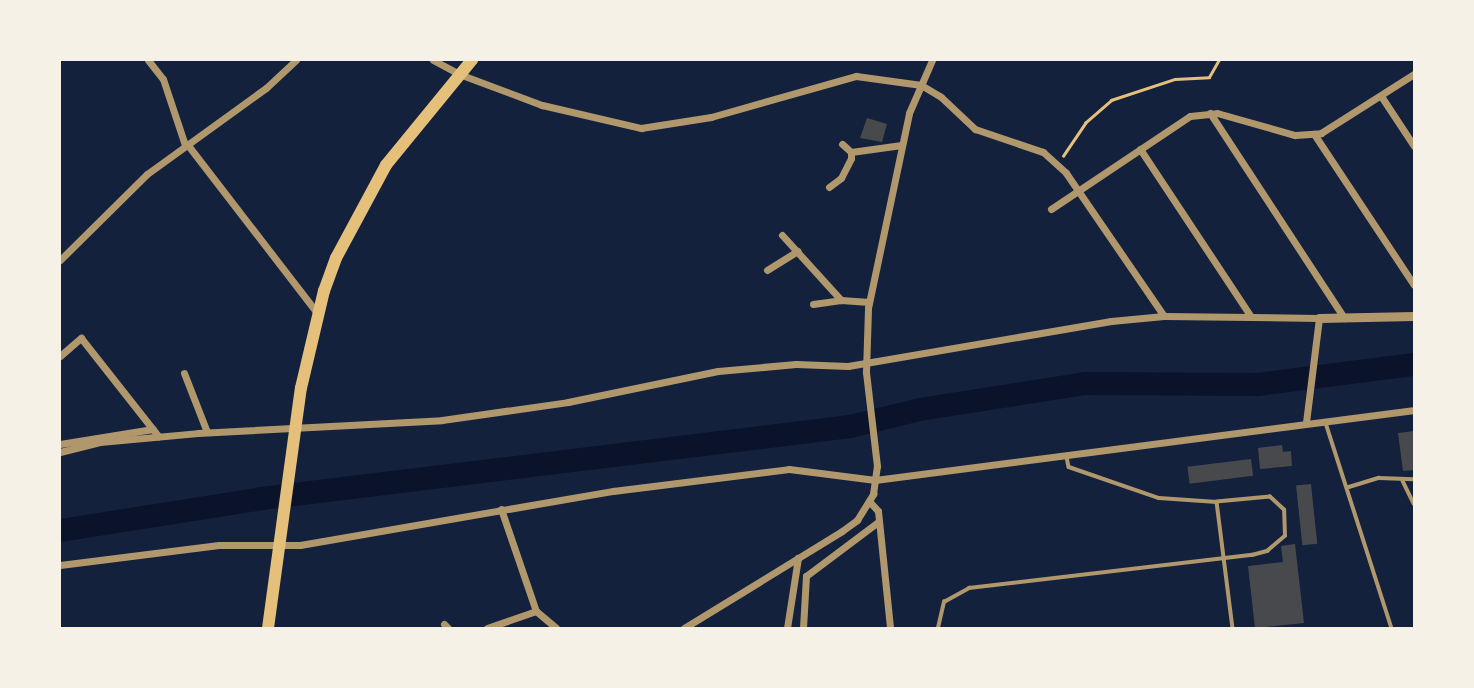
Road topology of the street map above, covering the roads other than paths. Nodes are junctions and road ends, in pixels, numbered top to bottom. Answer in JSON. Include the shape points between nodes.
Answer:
{"nodes":[{"id":1,"x":148,"y":60,"type":"edge"},
{"id":2,"x":296,"y":60,"type":"edge"},
{"id":3,"x":433,"y":60,"type":"edge"},
{"id":4,"x":472,"y":60,"type":"edge"},
{"id":5,"x":932,"y":60,"type":"edge"},
{"id":6,"x":459,"y":74,"type":"junction"},
{"id":7,"x":1415,"y":74,"type":"edge"},
{"id":8,"x":921,"y":85,"type":"junction"},
{"id":9,"x":1381,"y":96,"type":"junction"},
{"id":10,"x":1210,"y":113,"type":"junction"},
{"id":11,"x":1314,"y":134,"type":"junction"},
{"id":12,"x":842,"y":144,"type":"dead end"},
{"id":13,"x":186,"y":145,"type":"junction"},
{"id":14,"x":902,"y":145,"type":"junction"},
{"id":15,"x":1415,"y":146,"type":"edge"},
{"id":16,"x":1140,"y":149,"type":"junction"},
{"id":17,"x":852,"y":152,"type":"junction"},
{"id":18,"x":829,"y":187,"type":"dead end"},
{"id":19,"x":1077,"y":191,"type":"junction"},
{"id":20,"x":1051,"y":209,"type":"dead end"},
{"id":21,"x":782,"y":235,"type":"dead end"},
{"id":22,"x":797,"y":251,"type":"junction"},
{"id":23,"x":60,"y":260,"type":"edge"},
{"id":24,"x":766,"y":270,"type":"dead end"},
{"id":25,"x":1415,"y":285,"type":"edge"},
{"id":26,"x":841,"y":300,"type":"junction"},
{"id":27,"x":869,"y":303,"type":"junction"},
{"id":28,"x":813,"y":304,"type":"dead end"},
{"id":29,"x":317,"y":313,"type":"junction"},
{"id":30,"x":1164,"y":316,"type":"junction"},
{"id":31,"x":1415,"y":316,"type":"edge"},
{"id":32,"x":1251,"y":317,"type":"junction"},
{"id":33,"x":1319,"y":318,"type":"junction"},
{"id":34,"x":1344,"y":318,"type":"junction"},
{"id":35,"x":60,"y":356,"type":"edge"},
{"id":36,"x":866,"y":362,"type":"junction"},
{"id":37,"x":184,"y":373,"type":"dead end"},
{"id":38,"x":1415,"y":410,"type":"edge"},
{"id":39,"x":1326,"y":421,"type":"junction"},
{"id":40,"x":1306,"y":423,"type":"junction"},
{"id":41,"x":296,"y":428,"type":"junction"},
{"id":42,"x":207,"y":432,"type":"junction"},
{"id":43,"x":155,"y":433,"type":"junction"},
{"id":44,"x":60,"y":444,"type":"edge"},
{"id":45,"x":60,"y":452,"type":"edge"},
{"id":46,"x":1067,"y":454,"type":"junction"},
{"id":47,"x":1415,"y":479,"type":"edge"},
{"id":48,"x":875,"y":480,"type":"junction"},
{"id":49,"x":1403,"y":481,"type":"junction"},
{"id":50,"x":1349,"y":487,"type":"junction"},
{"id":51,"x":869,"y":501,"type":"junction"},
{"id":52,"x":1217,"y":502,"type":"junction"},
{"id":53,"x":1415,"y":504,"type":"edge"},
{"id":54,"x":501,"y":509,"type":"junction"},
{"id":55,"x":878,"y":522,"type":"junction"},
{"id":56,"x":281,"y":543,"type":"junction"},
{"id":57,"x":798,"y":558,"type":"junction"},
{"id":58,"x":1223,"y":558,"type":"junction"},
{"id":59,"x":60,"y":565,"type":"edge"},
{"id":60,"x":536,"y":611,"type":"junction"},
{"id":61,"x":268,"y":628,"type":"edge"},
{"id":62,"x":487,"y":628,"type":"edge"},
{"id":63,"x":556,"y":628,"type":"edge"},
{"id":64,"x":684,"y":628,"type":"edge"},
{"id":65,"x":787,"y":628,"type":"edge"},
{"id":66,"x":803,"y":628,"type":"edge"},
{"id":67,"x":890,"y":628,"type":"edge"},
{"id":68,"x":938,"y":628,"type":"edge"},
{"id":69,"x":1233,"y":628,"type":"edge"},
{"id":70,"x":1392,"y":628,"type":"edge"}],
"edges":[{"from":1,"to":13,"type":"street","via":[[163,79]]},
{"from":2,"to":13,"type":"street","via":[[267,88]]},
{"from":3,"to":6,"type":"street"},
{"from":4,"to":6,"type":"highway"},
{"from":5,"to":8,"type":"street"},
{"from":6,"to":8,"type":"street","via":[[542,105],[641,128],[711,117],[856,76]]},
{"from":6,"to":29,"type":"highway","via":[[414,126],[365,200],[336,258]]},
{"from":7,"to":9,"type":"street"},
{"from":8,"to":14,"type":"street"},
{"from":8,"to":19,"type":"street","via":[[942,97],[975,129],[1043,152]]},
{"from":9,"to":11,"type":"street"},
{"from":9,"to":15,"type":"street"},
{"from":10,"to":11,"type":"street","via":[[1295,135]]},
{"from":10,"to":16,"type":"street","via":[[1190,116]]},
{"from":10,"to":34,"type":"street"},
{"from":11,"to":25,"type":"street"},
{"from":12,"to":17,"type":"street"},
{"from":13,"to":23,"type":"street","via":[[147,174]]},
{"from":13,"to":29,"type":"street"},
{"from":14,"to":17,"type":"street"},
{"from":14,"to":27,"type":"street"},
{"from":16,"to":19,"type":"street"},
{"from":16,"to":32,"type":"street"},
{"from":17,"to":18,"type":"street","via":[[841,178]]},
{"from":19,"to":20,"type":"street"},
{"from":19,"to":30,"type":"street"},
{"from":21,"to":22,"type":"street"},
{"from":22,"to":24,"type":"street"},
{"from":22,"to":26,"type":"street"},
{"from":26,"to":27,"type":"street"},
{"from":26,"to":28,"type":"street"},
{"from":27,"to":36,"type":"street"},
{"from":29,"to":41,"type":"highway"},
{"from":30,"to":32,"type":"street"},
{"from":30,"to":36,"type":"street"},
{"from":31,"to":34,"type":"street"},
{"from":32,"to":33,"type":"street"},
{"from":33,"to":34,"type":"street"},
{"from":33,"to":40,"type":"street"},
{"from":35,"to":43,"type":"street","via":[[80,338]]},
{"from":36,"to":41,"type":"street","via":[[718,371],[568,402],[442,420]]},
{"from":36,"to":48,"type":"street"},
{"from":37,"to":42,"type":"street"},
{"from":38,"to":39,"type":"street"},
{"from":39,"to":40,"type":"street"},
{"from":39,"to":50,"type":"lane"},
{"from":40,"to":46,"type":"street"},
{"from":41,"to":42,"type":"street"},
{"from":41,"to":56,"type":"highway"},
{"from":42,"to":43,"type":"street"},
{"from":43,"to":44,"type":"street"},
{"from":43,"to":45,"type":"street"},
{"from":46,"to":48,"type":"street"},
{"from":46,"to":52,"type":"lane","via":[[1069,467],[1158,498]]},
{"from":47,"to":49,"type":"lane"},
{"from":48,"to":51,"type":"street"},
{"from":48,"to":54,"type":"street","via":[[789,469]]},
{"from":49,"to":50,"type":"lane","via":[[1379,478]]},
{"from":49,"to":53,"type":"lane"},
{"from":50,"to":70,"type":"lane"},
{"from":51,"to":55,"type":"street","via":[[878,511]]},
{"from":51,"to":57,"type":"street","via":[[857,520]]},
{"from":52,"to":58,"type":"lane"},
{"from":52,"to":58,"type":"lane","via":[[1270,497],[1284,510],[1286,530],[1279,543],[1259,554]]},
{"from":54,"to":56,"type":"street"},
{"from":54,"to":60,"type":"street"},
{"from":55,"to":66,"type":"street","via":[[806,576]]},
{"from":55,"to":67,"type":"street"},
{"from":56,"to":59,"type":"street","via":[[219,545]]},
{"from":56,"to":61,"type":"highway"},
{"from":57,"to":64,"type":"street"},
{"from":57,"to":65,"type":"street"},
{"from":58,"to":68,"type":"lane","via":[[969,588],[944,602]]},
{"from":58,"to":69,"type":"lane"},
{"from":60,"to":62,"type":"street"},
{"from":60,"to":63,"type":"street"}]}
